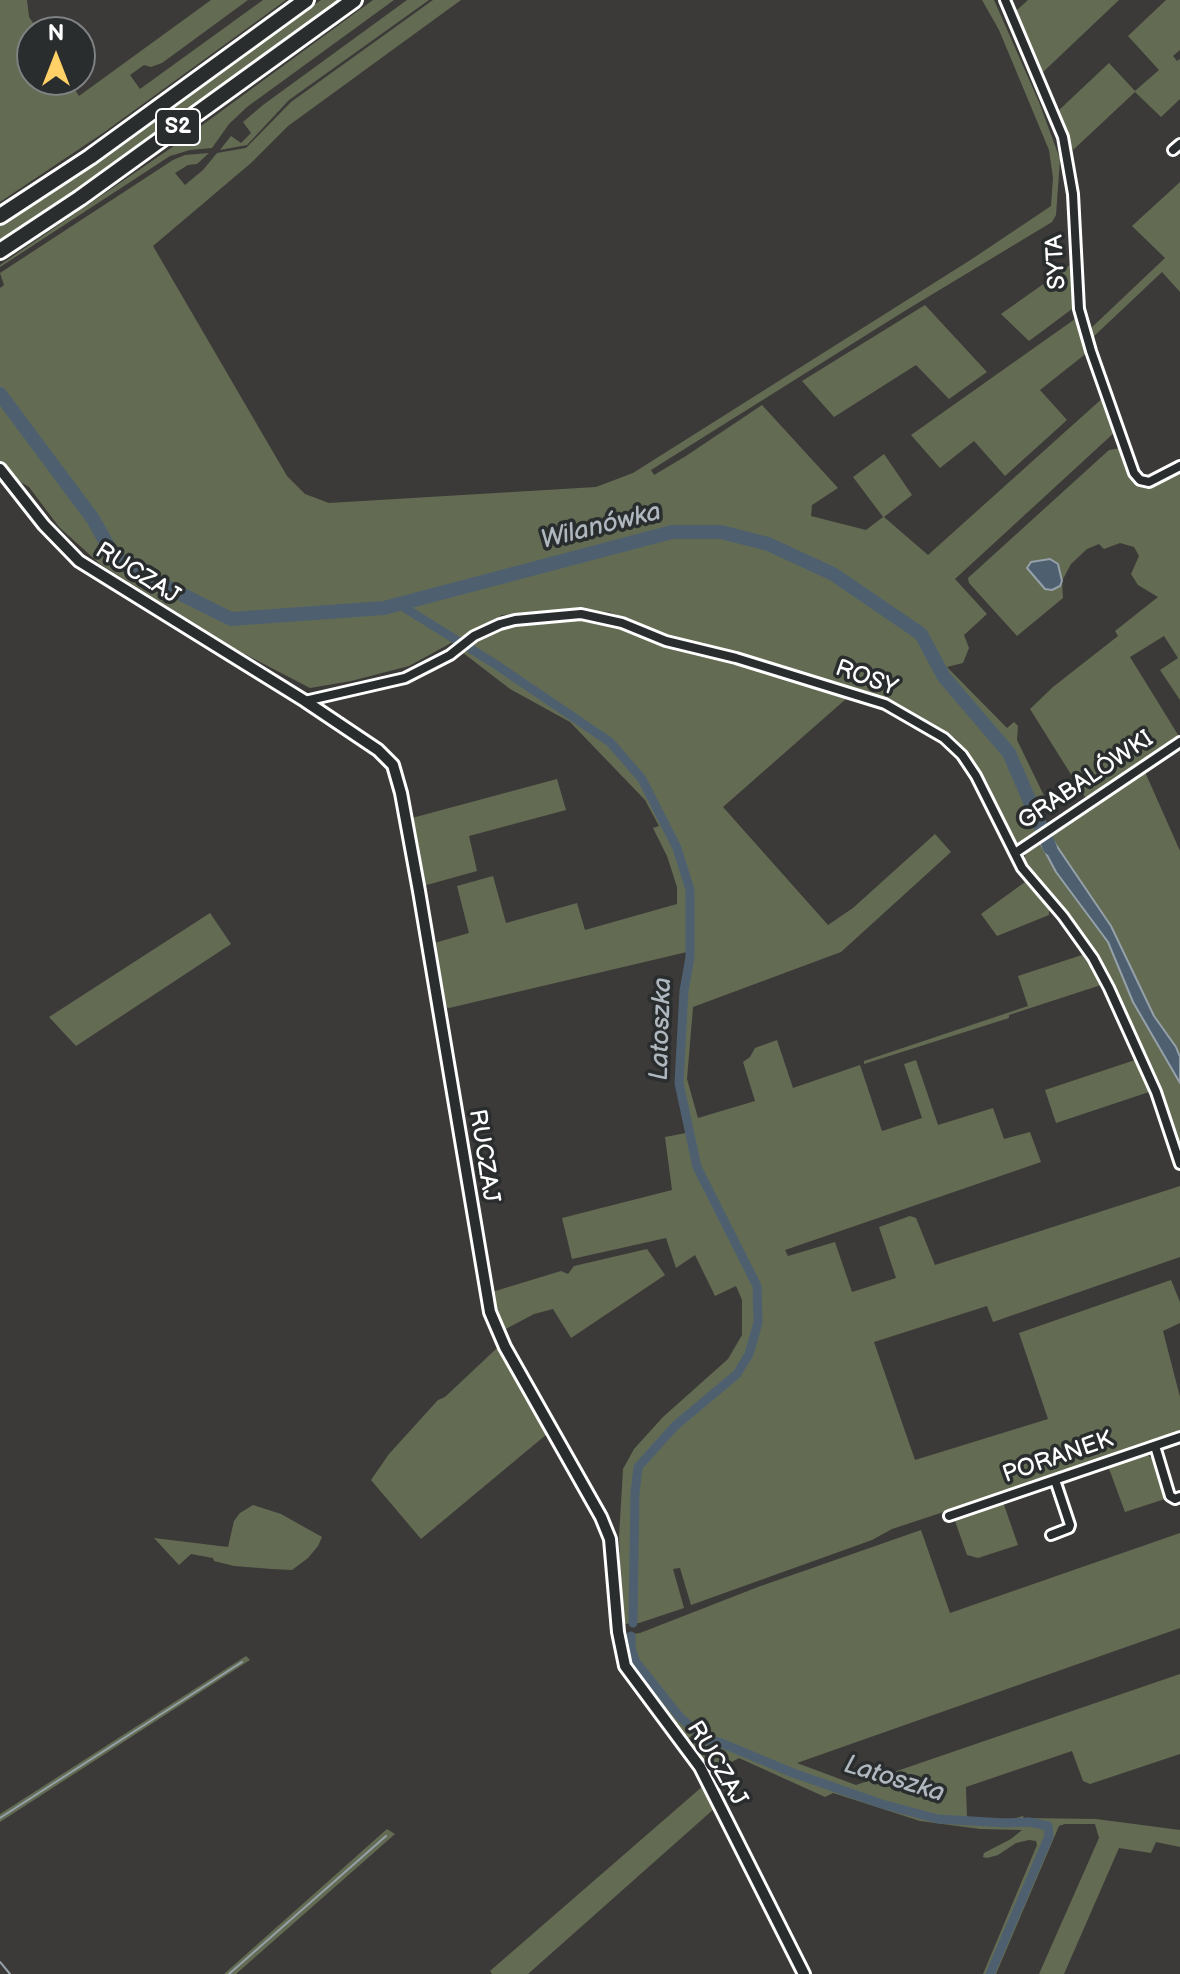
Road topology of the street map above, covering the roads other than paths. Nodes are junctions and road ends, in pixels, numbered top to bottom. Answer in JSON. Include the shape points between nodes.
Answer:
{"nodes":[{"id":1,"x":306,"y":0,"type":"edge"},
{"id":2,"x":354,"y":0,"type":"edge"},
{"id":3,"x":1005,"y":0,"type":"edge"},
{"id":4,"x":0,"y":216,"type":"edge"},
{"id":5,"x":0,"y":251,"type":"edge"},
{"id":6,"x":1180,"y":466,"type":"edge"},
{"id":7,"x":0,"y":469,"type":"edge"},
{"id":8,"x":305,"y":701,"type":"junction"},
{"id":9,"x":1180,"y":742,"type":"edge"},
{"id":10,"x":1015,"y":853,"type":"junction"},
{"id":11,"x":1180,"y":1164,"type":"edge"},
{"id":12,"x":1180,"y":1437,"type":"edge"},
{"id":13,"x":1155,"y":1446,"type":"junction"},
{"id":14,"x":1055,"y":1480,"type":"junction"},
{"id":15,"x":1180,"y":1497,"type":"edge"},
{"id":16,"x":949,"y":1516,"type":"dead end"},
{"id":17,"x":1051,"y":1535,"type":"dead end"},
{"id":18,"x":804,"y":1974,"type":"edge"}],
"edges":[{"from":1,"to":4,"type":"highway","number":"S2"},
{"from":2,"to":5,"type":"highway","number":"S2"},
{"from":3,"to":6,"type":"street","name":"SYTA","via":[[1063,137],[1073,194],[1079,309],[1130,462],[1143,481]]},
{"from":7,"to":8,"type":"street","name":"RUCZAJ","via":[[79,561]]},
{"from":8,"to":10,"type":"street","name":"ROSY","via":[[405,678],[474,636],[515,620],[598,616],[885,704],[944,738],[962,755]]},
{"from":8,"to":18,"type":"street","name":"RUCZAJ","via":[[378,750],[396,772],[490,1312],[610,1539],[625,1666],[700,1767]]},
{"from":9,"to":10,"type":"street","name":"GRABALÓWKI"},
{"from":10,"to":11,"type":"street","name":"ROSY","via":[[1093,958],[1109,988],[1156,1092]]},
{"from":12,"to":13,"type":"street","name":"PORANEK"},
{"from":13,"to":14,"type":"street","name":"PORANEK"},
{"from":13,"to":15,"type":"street","via":[[1170,1496]]},
{"from":14,"to":16,"type":"street","name":"PORANEK"},
{"from":14,"to":17,"type":"street","via":[[1070,1525]]}]}
